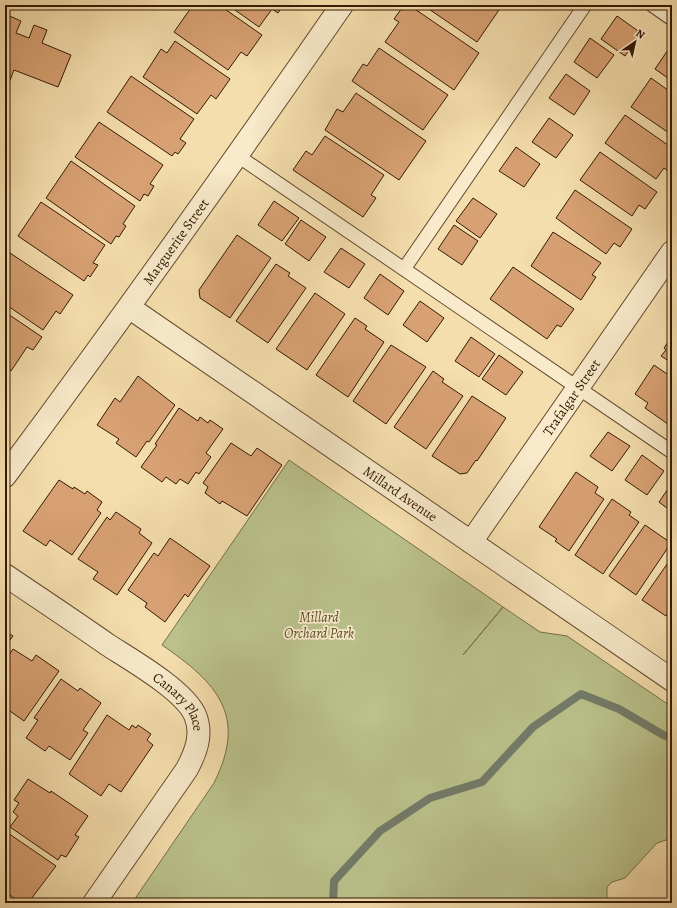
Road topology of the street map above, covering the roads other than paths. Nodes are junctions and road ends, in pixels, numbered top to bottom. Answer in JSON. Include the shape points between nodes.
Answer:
{"nodes":[{"id":1,"x":342,"y":5,"type":"edge"},
{"id":2,"x":585,"y":5,"type":"edge"},
{"id":3,"x":652,"y":5,"type":"edge"},
{"id":4,"x":672,"y":19,"type":"edge"},
{"id":5,"x":238,"y":156,"type":"junction"},
{"id":6,"x":672,"y":252,"type":"edge"},
{"id":7,"x":404,"y":269,"type":"junction"},
{"id":8,"x":130,"y":308,"type":"junction"},
{"id":9,"x":578,"y":389,"type":"junction"},
{"id":10,"x":672,"y":452,"type":"edge"},
{"id":11,"x":5,"y":476,"type":"edge"},
{"id":12,"x":471,"y":542,"type":"junction"},
{"id":13,"x":5,"y":575,"type":"edge"},
{"id":14,"x":672,"y":680,"type":"edge"},
{"id":15,"x":94,"y":903,"type":"edge"}],
"edges":[{"from":1,"to":5,"type":"street","name":"Marguerite Street"},
{"from":2,"to":7,"type":"lane"},
{"from":3,"to":4,"type":"lane"},
{"from":5,"to":7,"type":"lane"},
{"from":5,"to":8,"type":"street","name":"Marguerite Street"},
{"from":6,"to":9,"type":"street","name":"Trafalgar Street"},
{"from":7,"to":9,"type":"lane"},
{"from":8,"to":11,"type":"street","name":"Marguerite Street"},
{"from":8,"to":12,"type":"street","name":"Millard Avenue"},
{"from":9,"to":10,"type":"lane"},
{"from":9,"to":12,"type":"street","name":"Trafalgar Street"},
{"from":12,"to":14,"type":"street","name":"Millard Avenue"},
{"from":13,"to":15,"type":"street","name":"Canary Place","via":[[168,686],[186,701],[198,724],[197,747],[190,764]]}]}
